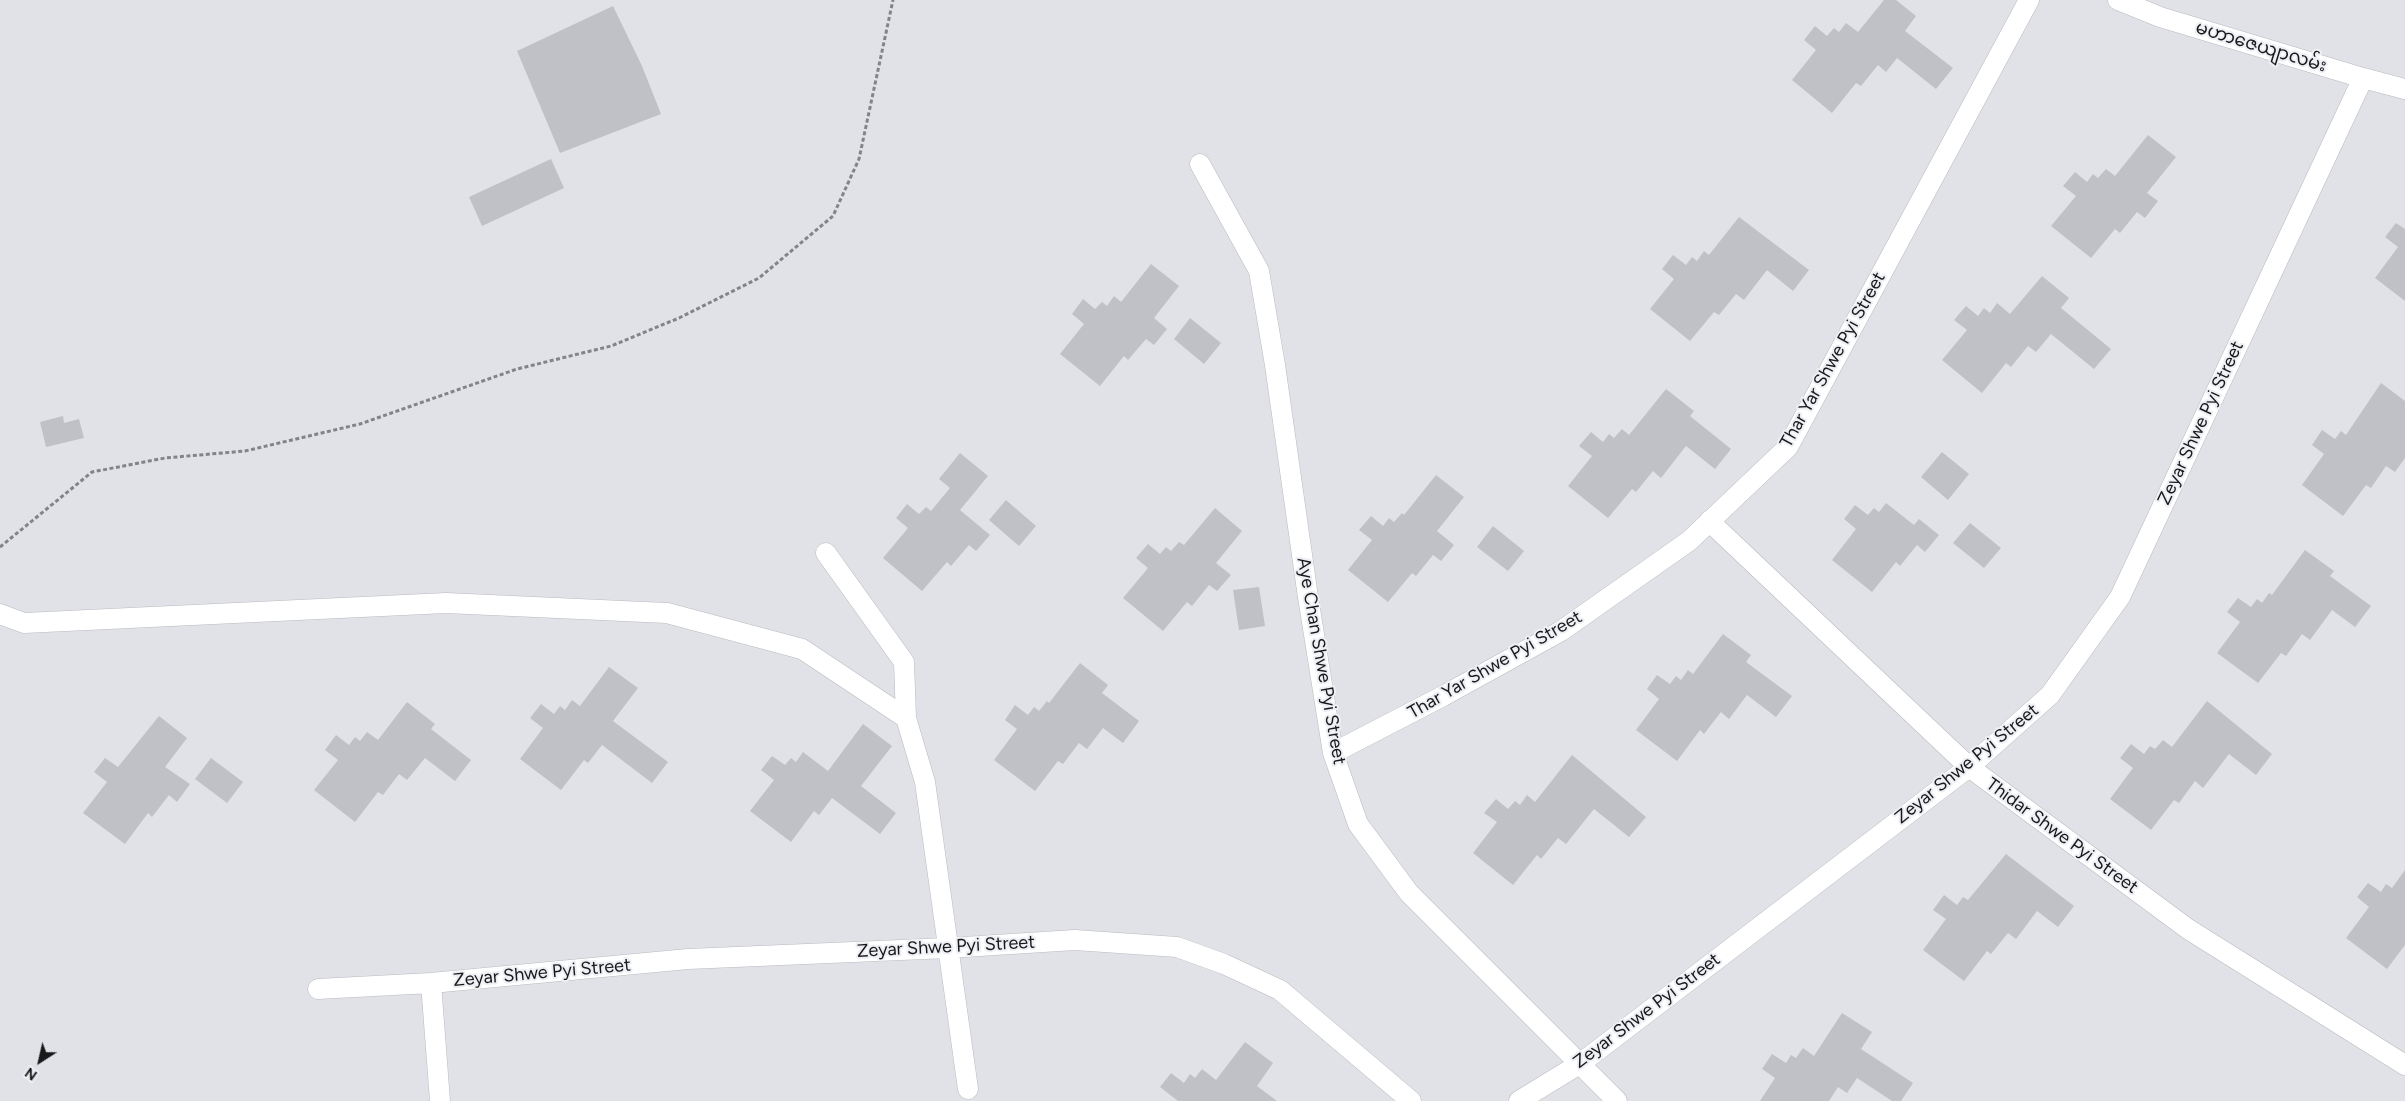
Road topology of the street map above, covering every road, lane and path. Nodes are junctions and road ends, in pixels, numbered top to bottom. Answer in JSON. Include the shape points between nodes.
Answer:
{"nodes":[{"id":1,"x":893,"y":0,"type":"edge"},
{"id":2,"x":2029,"y":0,"type":"edge"},
{"id":3,"x":2118,"y":0,"type":"edge"},
{"id":4,"x":2363,"y":78,"type":"junction"},
{"id":5,"x":2405,"y":89,"type":"edge"},
{"id":6,"x":1200,"y":164,"type":"dead end"},
{"id":7,"x":1710,"y":522,"type":"junction"},
{"id":8,"x":0,"y":547,"type":"edge"},
{"id":9,"x":826,"y":553,"type":"dead end"},
{"id":10,"x":0,"y":614,"type":"edge"},
{"id":11,"x":906,"y":718,"type":"junction"},
{"id":12,"x":1333,"y":753,"type":"junction"},
{"id":13,"x":1969,"y":767,"type":"junction"},
{"id":14,"x":948,"y":948,"type":"junction"},
{"id":15,"x":431,"y":983,"type":"junction"},
{"id":16,"x":318,"y":989,"type":"dead end"},
{"id":17,"x":1581,"y":1063,"type":"junction"},
{"id":18,"x":2405,"y":1065,"type":"edge"},
{"id":19,"x":968,"y":1089,"type":"dead end"},
{"id":20,"x":440,"y":1101,"type":"edge"},
{"id":21,"x":1411,"y":1101,"type":"edge"},
{"id":22,"x":1519,"y":1101,"type":"edge"},
{"id":23,"x":1617,"y":1101,"type":"edge"}],
"edges":[{"from":1,"to":8,"type":"path","via":[[859,158],[833,216],[759,278],[680,318],[611,346],[517,369],[360,424],[246,450],[164,458],[92,472]]},
{"from":2,"to":7,"type":"street","name":"Thar Yar Shwe Pyi Street","via":[[1788,447]]},
{"from":3,"to":4,"type":"street","name":"မဟာဇေယျာလမ်း","via":[[2160,17]]},
{"from":4,"to":5,"type":"street","name":"မဟာဇေယျာလမ်း"},
{"from":4,"to":13,"type":"street","name":"Zeyar Shwe Pyi Street","via":[[2120,597],[2050,695]]},
{"from":6,"to":12,"type":"street","name":"Aye Chan Shwe Pyi Street","via":[[1259,271]]},
{"from":7,"to":12,"type":"street","name":"Thar Yar Shwe Pyi Street","via":[[1689,541],[1561,631]]},
{"from":7,"to":13,"type":"street","name":"Thidar Shwe Pyi Street"},
{"from":9,"to":11,"type":"street","via":[[904,662]]},
{"from":10,"to":11,"type":"street","via":[[24,623],[446,603],[667,613],[802,649]]},
{"from":11,"to":14,"type":"street","via":[[924,782]]},
{"from":12,"to":17,"type":"street","name":"Aye Chan Shwe Pyi Street","via":[[1358,824],[1410,893]]},
{"from":13,"to":17,"type":"street","name":"Zeyar Shwe Pyi Street"},
{"from":13,"to":18,"type":"street","name":"Thidar Shwe Pyi Street","via":[[2188,929]]},
{"from":14,"to":15,"type":"street","name":"Zeyar Shwe Pyi Street","via":[[688,959]]},
{"from":14,"to":19,"type":"street"},
{"from":14,"to":21,"type":"street","name":"Zeyar Shwe Pyi Street","via":[[1076,940],[1178,947],[1280,990]]},
{"from":15,"to":16,"type":"street","name":"Zeyar Shwe Pyi Street"},
{"from":15,"to":20,"type":"street"},
{"from":17,"to":22,"type":"street","name":"Zeyar Shwe Pyi Street"},
{"from":17,"to":23,"type":"street","name":"Aye Chan Shwe Pyi Street"}]}
